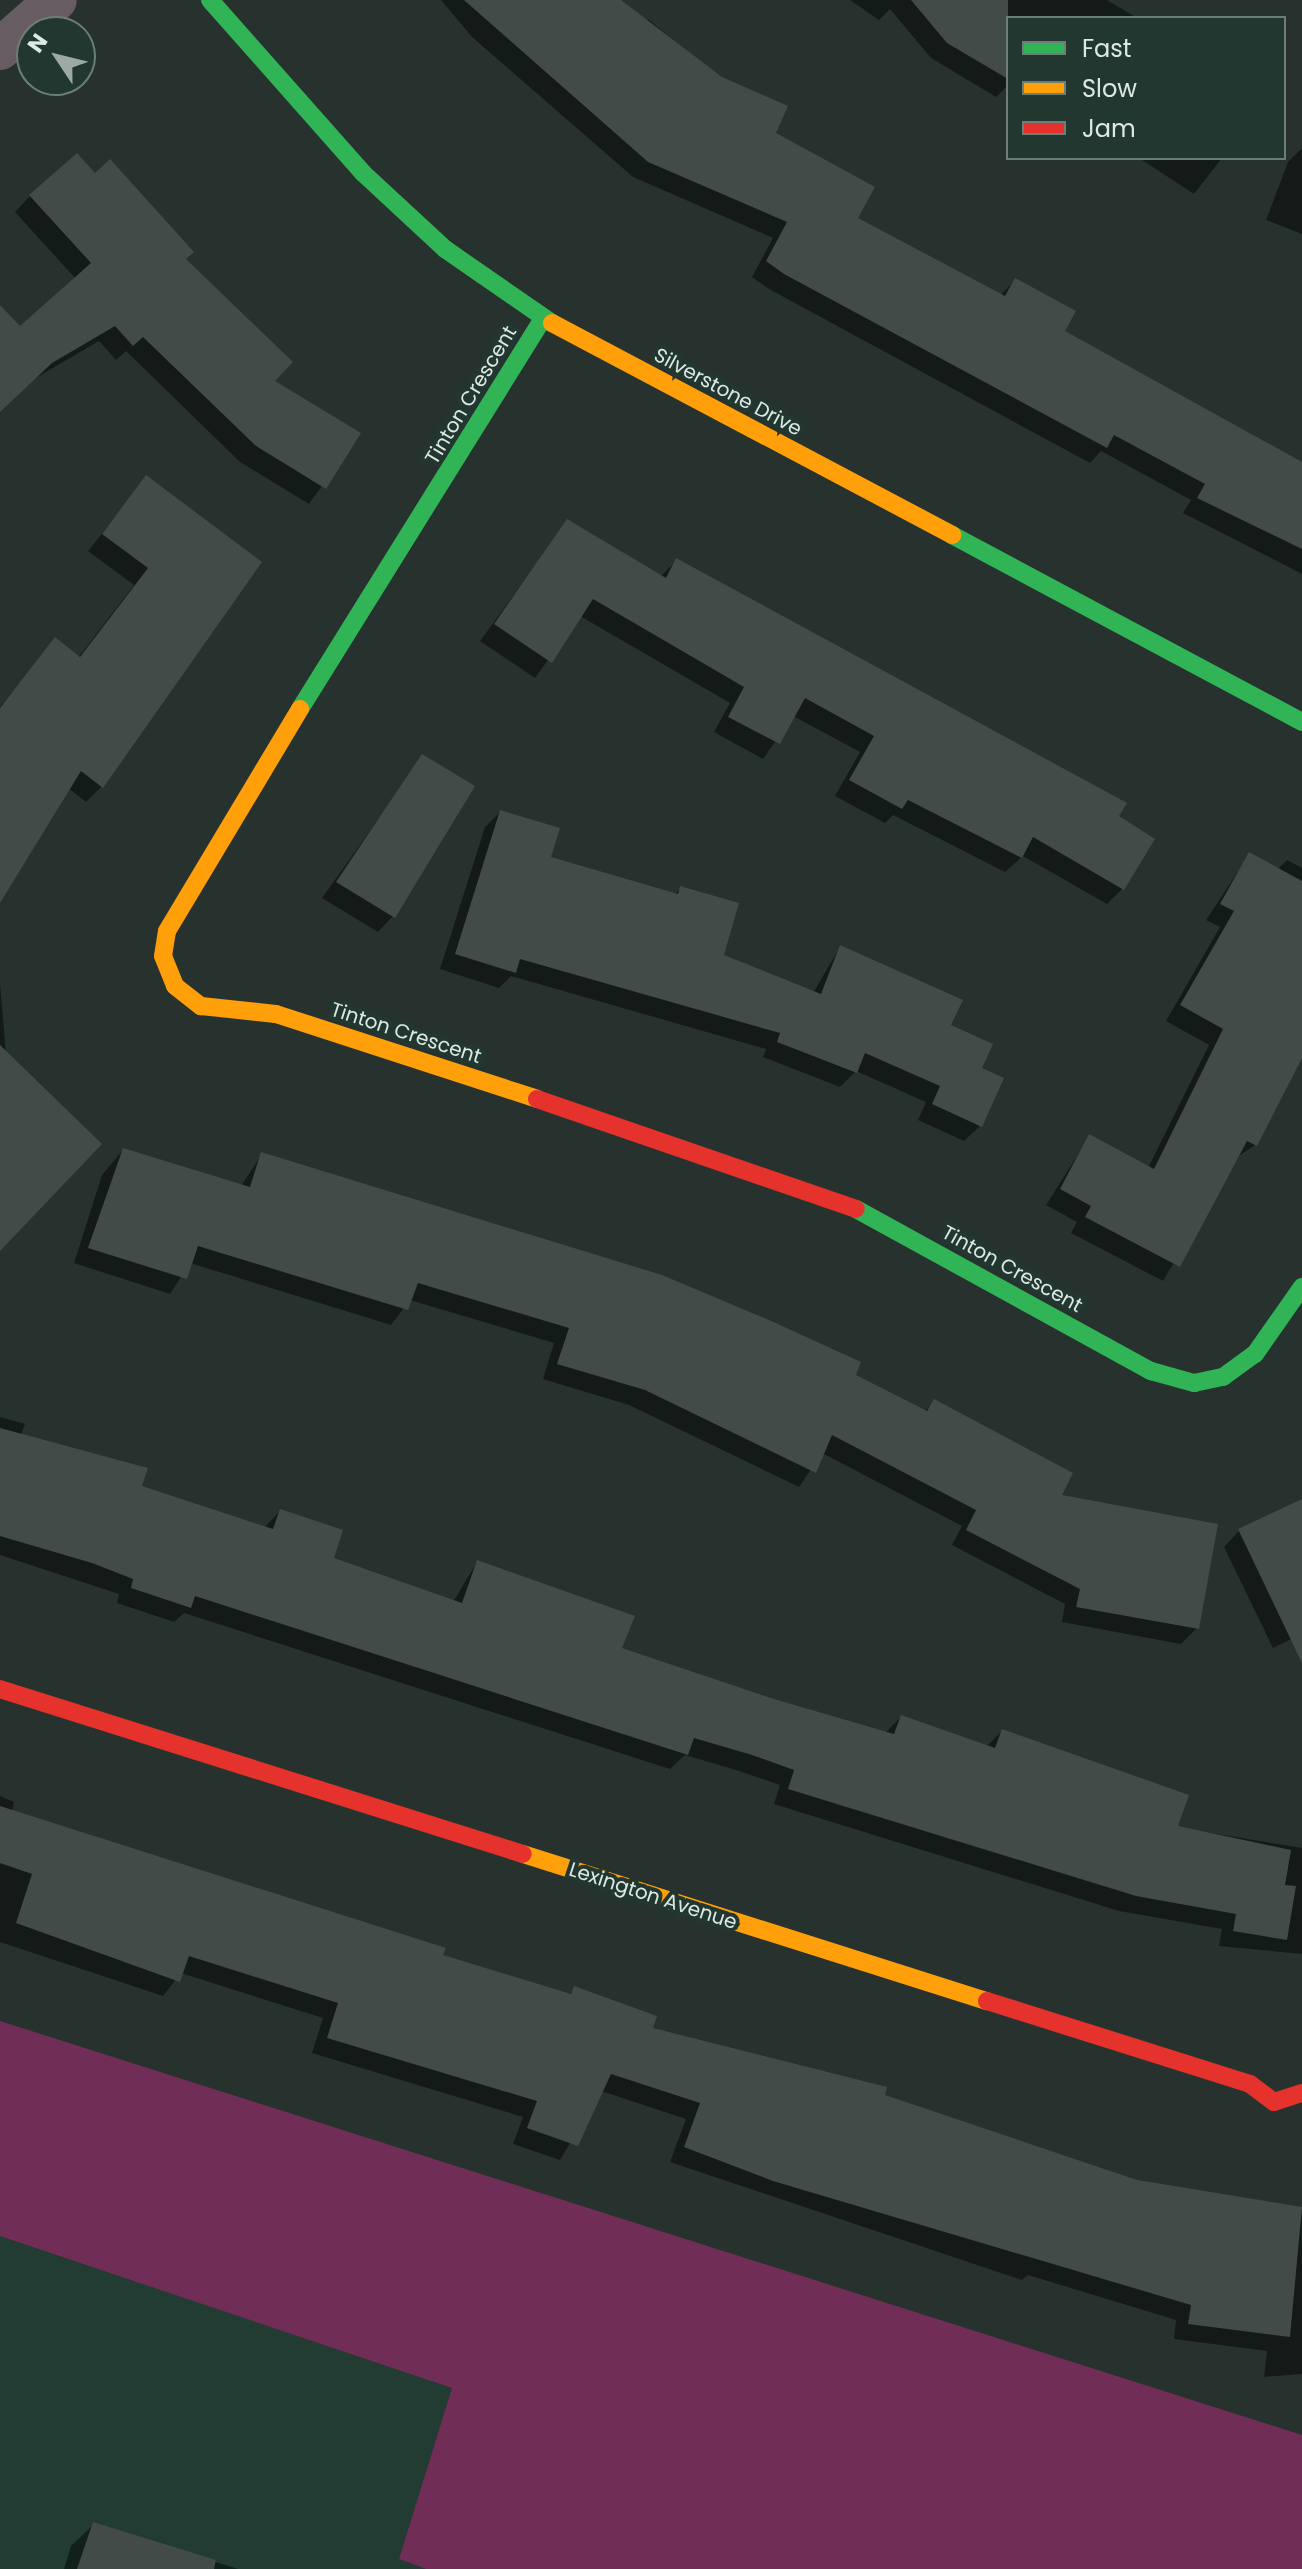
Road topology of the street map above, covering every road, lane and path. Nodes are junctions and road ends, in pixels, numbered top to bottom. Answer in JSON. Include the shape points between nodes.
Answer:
{"nodes":[{"id":1,"x":56,"y":0,"type":"edge"},
{"id":2,"x":210,"y":0,"type":"edge"},
{"id":3,"x":0,"y":49,"type":"edge"},
{"id":4,"x":543,"y":318,"type":"junction"},
{"id":5,"x":1302,"y":722,"type":"edge"},
{"id":6,"x":1302,"y":1287,"type":"edge"},
{"id":7,"x":0,"y":1689,"type":"edge"},
{"id":8,"x":1302,"y":2093,"type":"edge"}],
"edges":[{"from":1,"to":3,"type":"street"},
{"from":2,"to":4,"type":"street","name":"Silverstone Drive","via":[[363,173],[445,249]]},
{"from":4,"to":5,"type":"street","name":"Silverstone Drive"},
{"from":4,"to":6,"type":"street","name":"Tinton Crescent","via":[[192,883],[167,931],[163,956],[175,986],[201,1006],[276,1014],[768,1174],[856,1209],[1151,1371],[1194,1383],[1223,1377],[1255,1354]]},
{"from":7,"to":8,"type":"street","name":"Lexington Avenue","via":[[1234,2079],[1274,2102]]}]}
